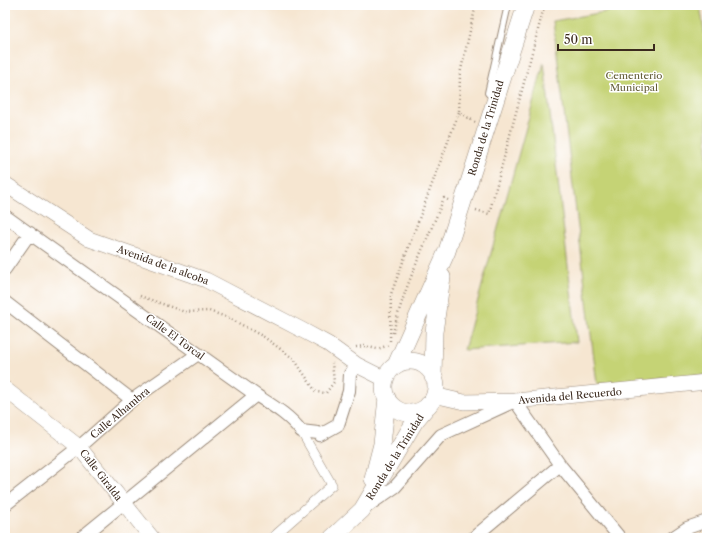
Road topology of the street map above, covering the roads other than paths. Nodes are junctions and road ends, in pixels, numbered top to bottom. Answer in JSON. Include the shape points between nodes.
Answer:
{"nodes":[{"id":1,"x":508,"y":5,"type":"edge"},
{"id":2,"x":526,"y":5,"type":"edge"},
{"id":3,"x":495,"y":100,"type":"junction"},
{"id":4,"x":5,"y":184,"type":"edge"},
{"id":5,"x":5,"y":216,"type":"edge"},
{"id":6,"x":30,"y":233,"type":"junction"},
{"id":7,"x":447,"y":251,"type":"junction"},
{"id":8,"x":5,"y":269,"type":"edge"},
{"id":9,"x":5,"y":302,"type":"edge"},
{"id":10,"x":198,"y":354,"type":"junction"},
{"id":11,"x":396,"y":363,"type":"junction"},
{"id":12,"x":357,"y":365,"type":"junction"},
{"id":13,"x":434,"y":377,"type":"junction"},
{"id":14,"x":385,"y":378,"type":"junction"},
{"id":15,"x":707,"y":382,"type":"edge"},
{"id":16,"x":5,"y":389,"type":"edge"},
{"id":17,"x":256,"y":395,"type":"junction"},
{"id":18,"x":387,"y":398,"type":"junction"},
{"id":19,"x":132,"y":400,"type":"junction"},
{"id":20,"x":432,"y":400,"type":"junction"},
{"id":21,"x":515,"y":401,"type":"junction"},
{"id":22,"x":301,"y":431,"type":"junction"},
{"id":23,"x":79,"y":447,"type":"junction"},
{"id":24,"x":560,"y":465,"type":"junction"},
{"id":25,"x":8,"y":498,"type":"edge"},
{"id":26,"x":123,"y":504,"type":"junction"},
{"id":27,"x":362,"y":510,"type":"junction"},
{"id":28,"x":707,"y":521,"type":"edge"},
{"id":29,"x":81,"y":538,"type":"edge"},
{"id":30,"x":152,"y":538,"type":"edge"},
{"id":31,"x":272,"y":538,"type":"edge"},
{"id":32,"x":332,"y":538,"type":"edge"},
{"id":33,"x":473,"y":538,"type":"edge"},
{"id":34,"x":620,"y":538,"type":"edge"},
{"id":35,"x":672,"y":538,"type":"edge"}],
"edges":[{"from":1,"to":3,"type":"lane","via":[[488,93]]},
{"from":2,"to":3,"type":"main road","name":"Ronda de la Trinidad"},
{"from":3,"to":7,"type":"main road","name":"Ronda de la Trinidad"},
{"from":4,"to":12,"type":"street","name":"Avenida de la alcoba","via":[[89,239],[206,280],[328,344]]},
{"from":5,"to":6,"type":"street"},
{"from":6,"to":8,"type":"street"},
{"from":6,"to":10,"type":"street","name":"Calle El Torcal"},
{"from":7,"to":11,"type":"main road","name":"Ronda de la Trinidad"},
{"from":7,"to":13,"type":"main road","name":"Ronda de la Trinidad","via":[[434,332]]},
{"from":9,"to":19,"type":"street"},
{"from":10,"to":17,"type":"street","name":"Calle El Torcal"},
{"from":10,"to":19,"type":"street","name":"Calle Alhambra"},
{"from":11,"to":13,"type":"main road","via":[[417,362],[430,370]]},
{"from":11,"to":14,"type":"main road"},
{"from":12,"to":14,"type":"street","name":"Avenida de la alcoba"},
{"from":12,"to":22,"type":"street","via":[[350,374],[349,391],[338,425],[320,435]]},
{"from":13,"to":20,"type":"main road"},
{"from":14,"to":18,"type":"main road","via":[[384,392]]},
{"from":15,"to":21,"type":"street","name":"Avenida del Recuerdo"},
{"from":16,"to":23,"type":"street","name":"Calle Giralda"},
{"from":17,"to":22,"type":"street","name":"Calle El Torcal","via":[[293,420]]},
{"from":17,"to":26,"type":"street"},
{"from":18,"to":20,"type":"main road","via":[[391,405],[406,412],[422,409]]},
{"from":18,"to":27,"type":"main road","name":"Ronda de la Trinidad","via":[[382,444]]},
{"from":19,"to":23,"type":"street","name":"Calle Alhambra"},
{"from":20,"to":21,"type":"street","name":"Avenida del Recuerdo"},
{"from":20,"to":27,"type":"main road","name":"Ronda de la Trinidad","via":[[415,421]]},
{"from":21,"to":24,"type":"street"},
{"from":21,"to":27,"type":"street","via":[[441,435],[395,487]]},
{"from":22,"to":31,"type":"street","via":[[332,485]]},
{"from":23,"to":25,"type":"street","name":"Calle Alhambra"},
{"from":23,"to":26,"type":"street","name":"Calle Giralda"},
{"from":24,"to":33,"type":"street"},
{"from":24,"to":34,"type":"street"},
{"from":26,"to":29,"type":"street"},
{"from":26,"to":30,"type":"street","name":"Calle Giralda"},
{"from":27,"to":32,"type":"main road","name":"Ronda de la Trinidad"},
{"from":28,"to":35,"type":"street","via":[[687,528]]}]}
